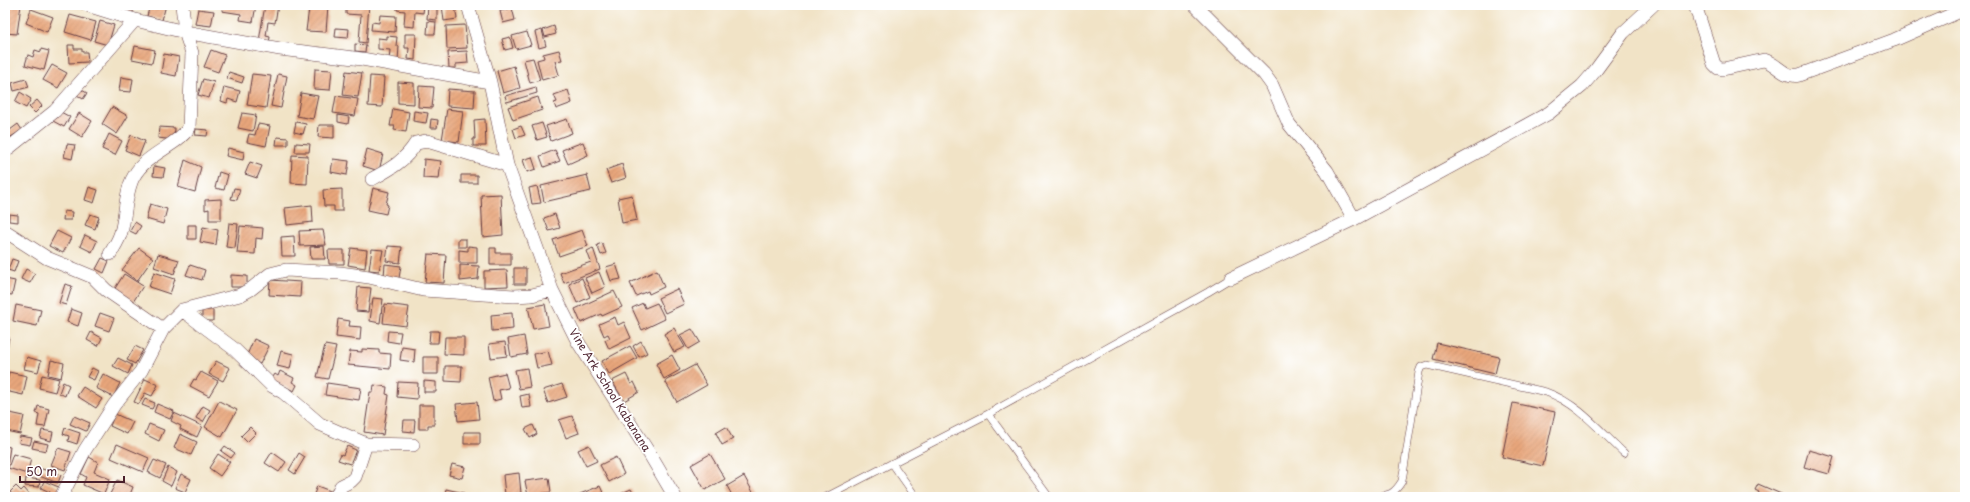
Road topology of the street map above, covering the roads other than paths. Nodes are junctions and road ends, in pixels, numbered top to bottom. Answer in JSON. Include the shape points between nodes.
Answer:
{"nodes":[{"id":1,"x":87,"y":5,"type":"edge"},
{"id":2,"x":182,"y":5,"type":"edge"},
{"id":3,"x":468,"y":5,"type":"edge"},
{"id":4,"x":1195,"y":5,"type":"edge"},
{"id":5,"x":1653,"y":5,"type":"edge"},
{"id":6,"x":1694,"y":5,"type":"edge"},
{"id":7,"x":1965,"y":9,"type":"edge"},
{"id":8,"x":135,"y":20,"type":"junction"},
{"id":9,"x":185,"y":32,"type":"junction"},
{"id":10,"x":490,"y":82,"type":"junction"},
{"id":11,"x":5,"y":151,"type":"edge"},
{"id":12,"x":507,"y":165,"type":"junction"},
{"id":13,"x":372,"y":179,"type":"dead end"},
{"id":14,"x":1354,"y":219,"type":"junction"},
{"id":15,"x":5,"y":231,"type":"edge"},
{"id":16,"x":110,"y":254,"type":"dead end"},
{"id":17,"x":1231,"y":278,"type":"joint"},
{"id":18,"x":552,"y":290,"type":"junction"},
{"id":19,"x":182,"y":310,"type":"junction"},
{"id":20,"x":163,"y":329,"type":"junction"},
{"id":21,"x":988,"y":414,"type":"junction"},
{"id":22,"x":366,"y":444,"type":"junction"},
{"id":23,"x":413,"y":445,"type":"dead end"},
{"id":24,"x":1624,"y":453,"type":"dead end"},
{"id":25,"x":892,"y":463,"type":"junction"},
{"id":26,"x":61,"y":497,"type":"edge"},
{"id":27,"x":336,"y":497,"type":"edge"},
{"id":28,"x":675,"y":497,"type":"edge"},
{"id":29,"x":826,"y":497,"type":"edge"},
{"id":30,"x":916,"y":497,"type":"edge"},
{"id":31,"x":1049,"y":497,"type":"edge"},
{"id":32,"x":1372,"y":497,"type":"edge"}],
"edges":[{"from":1,"to":8,"type":"street"},
{"from":2,"to":9,"type":"street"},
{"from":3,"to":10,"type":"street","name":"Vine Ark School Kabanana"},
{"from":4,"to":14,"type":"street","via":[[1264,74],[1272,85],[1289,124],[1327,171]]},
{"from":5,"to":14,"type":"street","via":[[1623,33],[1595,72],[1568,100]]},
{"from":6,"to":7,"type":"street","via":[[1714,64],[1718,68],[1764,60],[1792,76],[1894,40]]},
{"from":8,"to":9,"type":"street"},
{"from":8,"to":11,"type":"street","via":[[55,111]]},
{"from":9,"to":10,"type":"street"},
{"from":9,"to":16,"type":"street","via":[[192,53],[189,128],[181,137],[145,163],[134,176],[121,234]]},
{"from":10,"to":12,"type":"street","name":"Vine Ark School Kabanana"},
{"from":12,"to":13,"type":"street","via":[[427,141],[416,143],[397,165]]},
{"from":12,"to":18,"type":"street","name":"Vine Ark School Kabanana"},
{"from":14,"to":17,"type":"street"},
{"from":15,"to":20,"type":"street","via":[[47,258],[93,277],[106,290]]},
{"from":17,"to":21,"type":"lane"},
{"from":18,"to":19,"type":"street","via":[[514,296],[423,290],[369,277],[286,270],[270,274],[240,295]]},
{"from":18,"to":28,"type":"street","name":"Vine Ark School Kabanana","via":[[578,342]]},
{"from":19,"to":20,"type":"street"},
{"from":19,"to":22,"type":"street","via":[[233,348],[272,386],[320,424]]},
{"from":20,"to":26,"type":"street","via":[[141,370],[114,405],[85,450]]},
{"from":21,"to":25,"type":"lane"},
{"from":21,"to":31,"type":"lane"},
{"from":22,"to":23,"type":"street"},
{"from":22,"to":27,"type":"street","via":[[355,477],[341,486]]},
{"from":24,"to":32,"type":"lane","via":[[1560,397],[1427,365],[1419,372],[1402,481],[1396,492]]},
{"from":25,"to":29,"type":"lane"},
{"from":25,"to":30,"type":"lane"}]}
